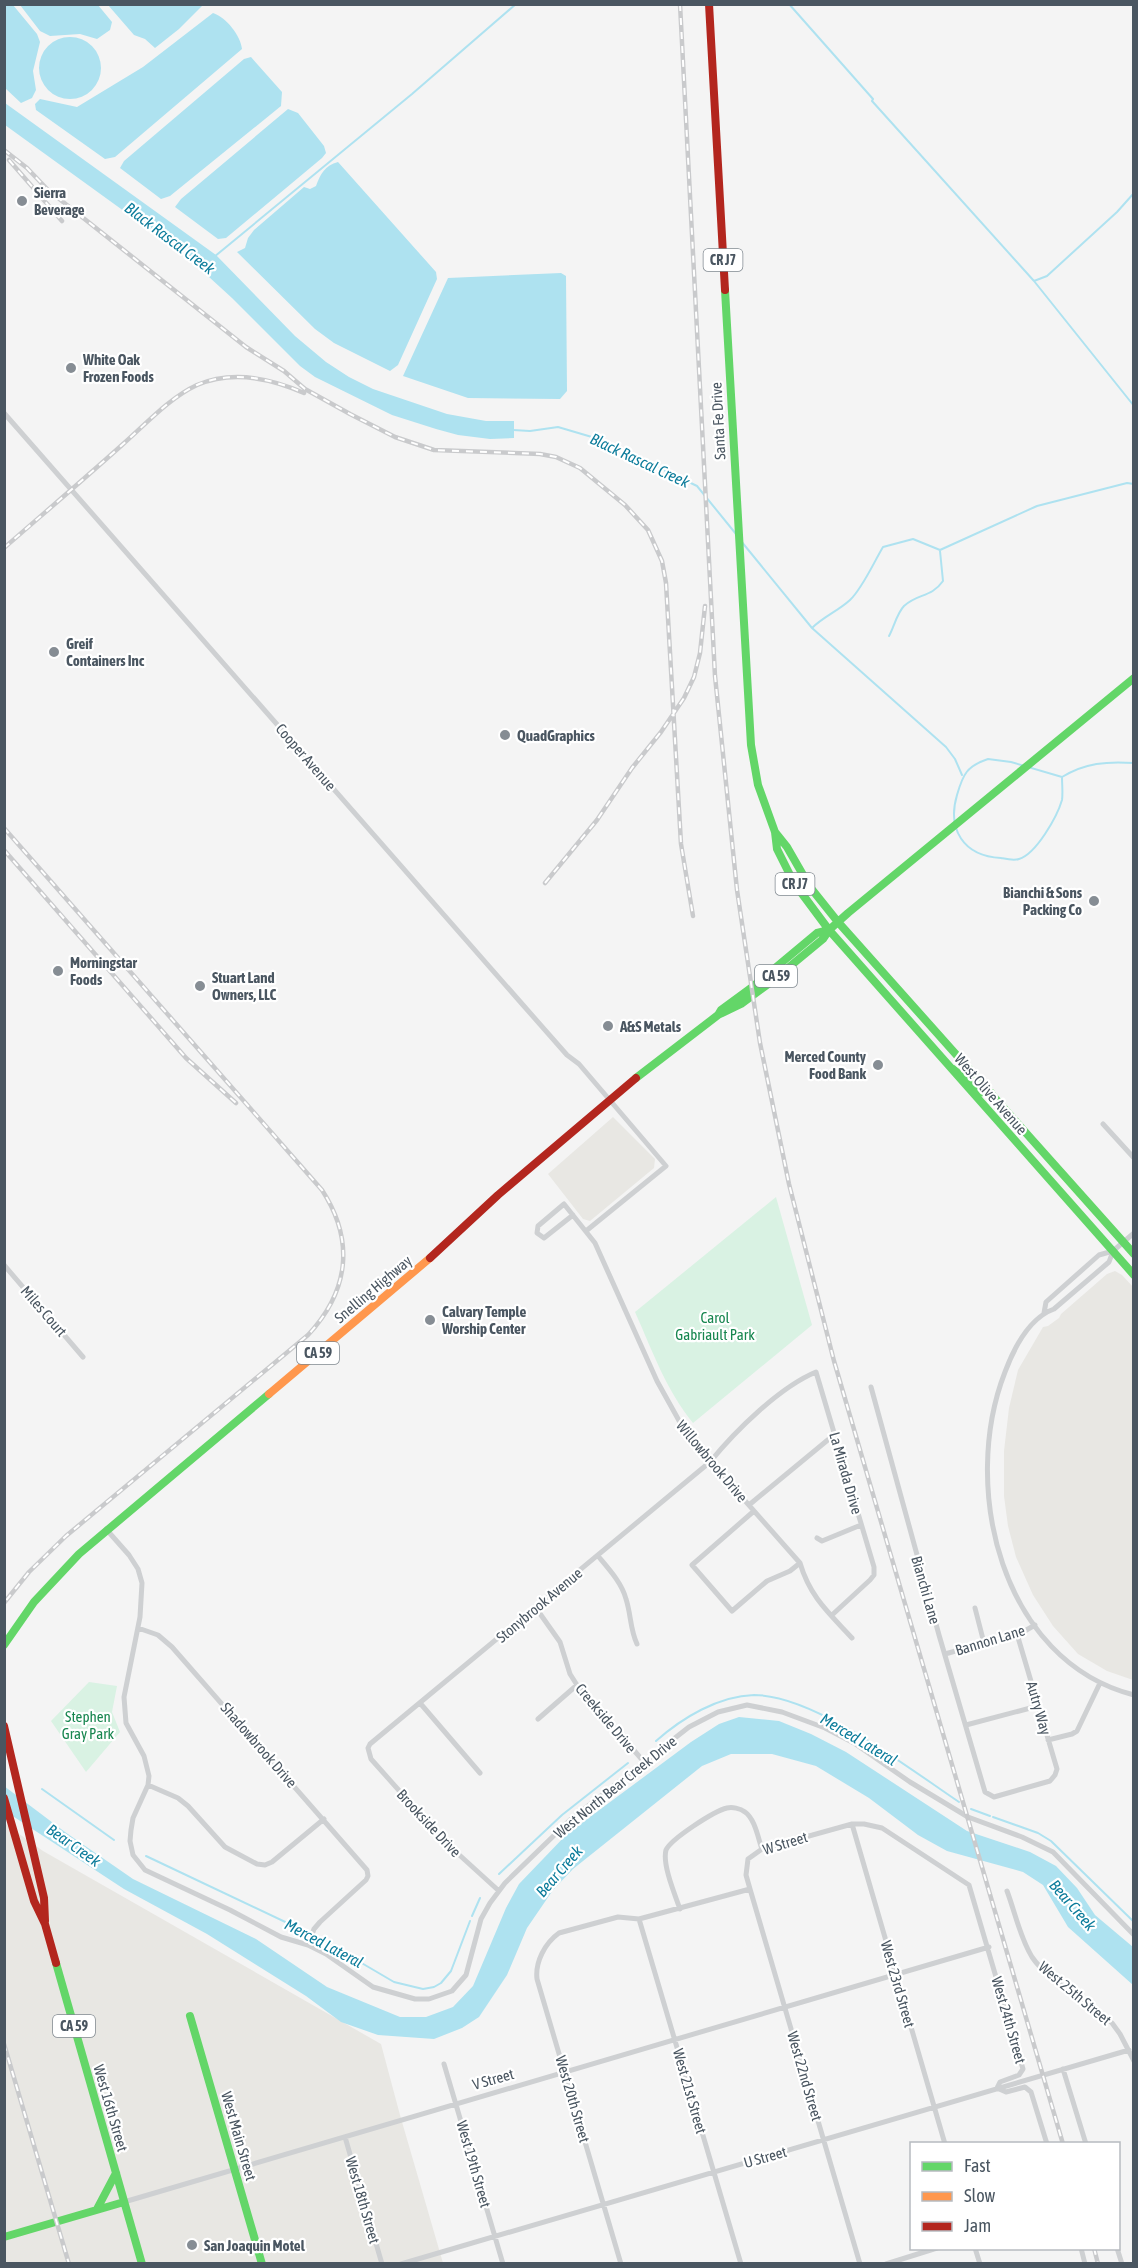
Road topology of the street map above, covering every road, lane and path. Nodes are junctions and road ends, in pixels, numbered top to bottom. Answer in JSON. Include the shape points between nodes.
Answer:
{"nodes":[{"id":1,"x":709,"y":4,"type":"edge"},
{"id":2,"x":4,"y":413,"type":"edge"},
{"id":3,"x":1134,"y":678,"type":"edge"},
{"id":4,"x":775,"y":832,"type":"junction"},
{"id":5,"x":838,"y":922,"type":"junction"},
{"id":6,"x":829,"y":930,"type":"junction"},
{"id":7,"x":951,"y":1069,"type":"junction"},
{"id":8,"x":991,"y":1093,"type":"junction"},
{"id":9,"x":610,"y":1099,"type":"junction"},
{"id":10,"x":1102,"y":1124,"type":"dead end"},
{"id":11,"x":1134,"y":1158,"type":"edge"},
{"id":12,"x":573,"y":1215,"type":"junction"},
{"id":13,"x":586,"y":1231,"type":"junction"},
{"id":14,"x":1134,"y":1233,"type":"edge"},
{"id":15,"x":1123,"y":1242,"type":"junction"},
{"id":16,"x":1113,"y":1251,"type":"junction"},
{"id":17,"x":1134,"y":1254,"type":"edge"},
{"id":18,"x":4,"y":1265,"type":"edge"},
{"id":19,"x":1134,"y":1275,"type":"edge"},
{"id":20,"x":1044,"y":1313,"type":"junction"},
{"id":21,"x":82,"y":1357,"type":"dead end"},
{"id":22,"x":816,"y":1371,"type":"joint"},
{"id":23,"x":871,"y":1388,"type":"dead end"},
{"id":24,"x":835,"y":1434,"type":"junction"},
{"id":25,"x":710,"y":1462,"type":"junction"},
{"id":26,"x":749,"y":1505,"type":"junction"},
{"id":27,"x":754,"y":1511,"type":"junction"},
{"id":28,"x":861,"y":1525,"type":"junction"},
{"id":29,"x":106,"y":1529,"type":"junction"},
{"id":30,"x":817,"y":1538,"type":"dead end"},
{"id":31,"x":598,"y":1556,"type":"junction"},
{"id":32,"x":800,"y":1563,"type":"junction"},
{"id":33,"x":536,"y":1608,"type":"junction"},
{"id":34,"x":975,"y":1608,"type":"dead end"},
{"id":35,"x":832,"y":1615,"type":"junction"},
{"id":36,"x":1035,"y":1625,"type":"junction"},
{"id":37,"x":138,"y":1628,"type":"junction"},
{"id":38,"x":14,"y":1629,"type":"junction"},
{"id":39,"x":1017,"y":1634,"type":"junction"},
{"id":40,"x":852,"y":1638,"type":"dead end"},
{"id":41,"x":4,"y":1640,"type":"edge"},
{"id":42,"x":984,"y":1643,"type":"junction"},
{"id":43,"x":637,"y":1644,"type":"dead end"},
{"id":44,"x":4,"y":1645,"type":"edge"},
{"id":45,"x":945,"y":1654,"type":"junction"},
{"id":46,"x":1100,"y":1683,"type":"junction"},
{"id":47,"x":577,"y":1685,"type":"junction"},
{"id":48,"x":1134,"y":1695,"type":"edge"},
{"id":49,"x":420,"y":1703,"type":"junction"},
{"id":50,"x":1038,"y":1706,"type":"junction"},
{"id":51,"x":538,"y":1719,"type":"dead end"},
{"id":52,"x":966,"y":1725,"type":"junction"},
{"id":53,"x":4,"y":1726,"type":"edge"},
{"id":54,"x":1048,"y":1740,"type":"junction"},
{"id":55,"x":368,"y":1748,"type":"joint"},
{"id":56,"x":645,"y":1763,"type":"junction"},
{"id":57,"x":480,"y":1773,"type":"dead end"},
{"id":58,"x":1050,"y":1781,"type":"joint"},
{"id":59,"x":148,"y":1785,"type":"junction"},
{"id":60,"x":4,"y":1798,"type":"edge"},
{"id":61,"x":324,"y":1819,"type":"junction"},
{"id":62,"x":852,"y":1824,"type":"junction"},
{"id":63,"x":762,"y":1849,"type":"junction"},
{"id":64,"x":969,"y":1885,"type":"joint"},
{"id":65,"x":750,"y":1889,"type":"junction"},
{"id":66,"x":499,"y":1891,"type":"junction"},
{"id":67,"x":1007,"y":1891,"type":"dead end"},
{"id":68,"x":680,"y":1909,"type":"junction"},
{"id":69,"x":639,"y":1919,"type":"junction"},
{"id":70,"x":45,"y":1924,"type":"junction"},
{"id":71,"x":1134,"y":1935,"type":"edge"},
{"id":72,"x":308,"y":1945,"type":"junction"},
{"id":73,"x":988,"y":1947,"type":"junction"},
{"id":74,"x":896,"y":1975,"type":"junction"},
{"id":75,"x":785,"y":2007,"type":"junction"},
{"id":76,"x":190,"y":2016,"type":"dead end"},
{"id":77,"x":675,"y":2040,"type":"junction"},
{"id":78,"x":1129,"y":2050,"type":"junction"},
{"id":79,"x":1134,"y":2061,"type":"edge"},
{"id":80,"x":444,"y":2064,"type":"dead end"},
{"id":81,"x":1063,"y":2069,"type":"junction"},
{"id":82,"x":565,"y":2072,"type":"junction"},
{"id":83,"x":998,"y":2088,"type":"junction"},
{"id":84,"x":456,"y":2104,"type":"junction"},
{"id":85,"x":934,"y":2107,"type":"junction"},
{"id":86,"x":345,"y":2137,"type":"junction"},
{"id":87,"x":824,"y":2139,"type":"junction"},
{"id":88,"x":944,"y":2142,"type":"edge"},
{"id":89,"x":1046,"y":2142,"type":"edge"},
{"id":90,"x":1085,"y":2142,"type":"edge"},
{"id":91,"x":234,"y":2169,"type":"junction"},
{"id":92,"x":714,"y":2172,"type":"junction"},
{"id":93,"x":116,"y":2173,"type":"junction"},
{"id":94,"x":124,"y":2202,"type":"junction"},
{"id":95,"x":603,"y":2204,"type":"junction"},
{"id":96,"x":97,"y":2210,"type":"junction"},
{"id":97,"x":495,"y":2236,"type":"junction"},
{"id":98,"x":4,"y":2237,"type":"edge"},
{"id":99,"x":931,"y":2250,"type":"edge"},
{"id":100,"x":142,"y":2264,"type":"edge"},
{"id":101,"x":262,"y":2264,"type":"edge"},
{"id":102,"x":382,"y":2264,"type":"edge"},
{"id":103,"x":400,"y":2264,"type":"edge"},
{"id":104,"x":503,"y":2264,"type":"edge"},
{"id":105,"x":621,"y":2264,"type":"edge"},
{"id":106,"x":741,"y":2264,"type":"edge"},
{"id":107,"x":860,"y":2264,"type":"edge"},
{"id":108,"x":886,"y":2264,"type":"edge"}],
"edges":[{"from":1,"to":4,"type":"main road","name":"Santa Fe Drive","number":"CR J7","via":[[751,745],[758,784]]},
{"from":2,"to":9,"type":"street","name":"Cooper Avenue"},
{"from":3,"to":5,"type":"main road","number":"CA 59"},
{"from":4,"to":5,"type":"main road","name":"Santa Fe Drive","number":"CR J7"},
{"from":4,"to":6,"type":"main road","name":"Santa Fe Drive","number":"CR J7","via":[[777,849],[790,876]]},
{"from":5,"to":6,"type":"main road","name":"Snelling Highway","number":"CA 59"},
{"from":5,"to":8,"type":"main road","name":"West Olive Avenue"},
{"from":6,"to":7,"type":"main road","name":"West Olive Avenue"},
{"from":6,"to":9,"type":"main road","name":"Snelling Highway","number":"CA 59","via":[[817,933]]},
{"from":7,"to":8,"type":"main road","via":[[960,1071],[981,1094]]},
{"from":7,"to":16,"type":"main road","name":"West Olive Avenue"},
{"from":8,"to":15,"type":"main road","name":"West Olive Avenue"},
{"from":9,"to":13,"type":"street","via":[[666,1166]]},
{"from":9,"to":29,"type":"main road","name":"Snelling Highway","number":"CA 59","via":[[411,1275]]},
{"from":10,"to":11,"type":"street"},
{"from":12,"to":12,"type":"street","via":[[564,1204],[538,1226],[537,1233],[544,1238]]},
{"from":12,"to":13,"type":"street","name":"Willowbrook Drive"},
{"from":13,"to":25,"type":"street","name":"Willowbrook Drive","via":[[667,1402]]},
{"from":14,"to":15,"type":"street"},
{"from":15,"to":16,"type":"street"},
{"from":15,"to":17,"type":"main road","name":"West Olive Avenue"},
{"from":16,"to":19,"type":"main road","name":"West Olive Avenue"},
{"from":16,"to":20,"type":"street","via":[[1107,1263],[1054,1309]]},
{"from":16,"to":20,"type":"street","via":[[1099,1255],[1070,1280],[1046,1302]]},
{"from":18,"to":21,"type":"street","name":"Miles Court"},
{"from":20,"to":36,"type":"street","via":[[1026,1332],[1010,1359],[996,1397],[987,1476],[995,1536],[1009,1580]]},
{"from":22,"to":24,"type":"street","name":"La Mirada Drive"},
{"from":22,"to":25,"type":"street","name":"Stonybrook Avenue","via":[[798,1379],[730,1438]]},
{"from":23,"to":45,"type":"street","name":"Bianchi Lane"},
{"from":24,"to":26,"type":"street"},
{"from":24,"to":28,"type":"street","name":"La Mirada Drive"},
{"from":25,"to":26,"type":"street","name":"Willowbrook Drive"},
{"from":25,"to":31,"type":"street","name":"Stonybrook Avenue"},
{"from":26,"to":27,"type":"street","name":"Willowbrook Drive"},
{"from":27,"to":32,"type":"street","name":"Willowbrook Drive"},
{"from":27,"to":32,"type":"street","via":[[692,1565],[732,1611],[767,1581]]},
{"from":28,"to":30,"type":"street","via":[[822,1541]]},
{"from":28,"to":35,"type":"street","name":"La Mirada Drive","via":[[874,1575]]},
{"from":29,"to":37,"type":"street","via":[[138,1569],[142,1597]]},
{"from":29,"to":38,"type":"main road","name":"Snelling Highway","number":"CA 59","via":[[52,1580]]},
{"from":31,"to":33,"type":"street","name":"Stonybrook Avenue"},
{"from":31,"to":43,"type":"street","via":[[626,1597],[630,1630]]},
{"from":32,"to":35,"type":"street","name":"Willowbrook Drive","via":[[809,1589]]},
{"from":33,"to":47,"type":"street","name":"Creekside Drive","via":[[556,1635]]},
{"from":33,"to":49,"type":"street","name":"Stonybrook Avenue"},
{"from":34,"to":42,"type":"street"},
{"from":35,"to":40,"type":"street","name":"Willowbrook Drive"},
{"from":36,"to":39,"type":"street","name":"Bannon Lane"},
{"from":36,"to":46,"type":"street","via":[[1061,1656]]},
{"from":37,"to":59,"type":"street","via":[[125,1685],[124,1710],[126,1723],[147,1766]]},
{"from":37,"to":61,"type":"street","name":"Shadowbrook Drive","via":[[158,1635],[172,1647]]},
{"from":38,"to":41,"type":"main road"},
{"from":38,"to":44,"type":"main road","name":"Snelling Highway","number":"CA 59"},
{"from":39,"to":42,"type":"street","name":"Bannon Lane"},
{"from":39,"to":50,"type":"street","name":"Autry Way"},
{"from":42,"to":45,"type":"street","name":"Bannon Lane"},
{"from":45,"to":52,"type":"street","name":"Bianchi Lane"},
{"from":46,"to":48,"type":"street"},
{"from":46,"to":54,"type":"street","via":[[1077,1731]]},
{"from":47,"to":51,"type":"street"},
{"from":47,"to":56,"type":"street","name":"Creekside Drive"},
{"from":49,"to":55,"type":"street","name":"Stonybrook Avenue"},
{"from":49,"to":57,"type":"street"},
{"from":50,"to":52,"type":"street"},
{"from":50,"to":54,"type":"street","name":"Autry Way"},
{"from":52,"to":58,"type":"street","name":"Bianchi Lane","via":[[985,1792],[994,1797]]},
{"from":53,"to":70,"type":"main road","name":"West 16th Street","number":"CA 59","via":[[44,1899]]},
{"from":54,"to":58,"type":"street","name":"Autry Way","via":[[1057,1769]]},
{"from":55,"to":66,"type":"street","name":"Brookside Drive","via":[[370,1759],[444,1841]]},
{"from":56,"to":66,"type":"street","name":"West North Bear Creek Drive","via":[[570,1820]]},
{"from":56,"to":71,"type":"street","name":"West North Bear Creek Drive","via":[[689,1727],[718,1712],[747,1705],[782,1712],[854,1743],[968,1817],[1053,1852]]},
{"from":59,"to":61,"type":"street","via":[[178,1798],[225,1847],[257,1864],[272,1862]]},
{"from":59,"to":72,"type":"street","name":"West North Bear Creek Drive","via":[[133,1818],[130,1841],[133,1855],[146,1870],[281,1937]]},
{"from":60,"to":70,"type":"main road","name":"West 16th Street","number":"CA 59","via":[[34,1901]]},
{"from":61,"to":72,"type":"street","name":"Shadowbrook Drive","via":[[368,1876],[324,1917]]},
{"from":62,"to":63,"type":"street","name":"W Street"},
{"from":62,"to":64,"type":"street","name":"W Street","via":[[882,1828]]},
{"from":62,"to":74,"type":"street","name":"West 23rd Street"},
{"from":63,"to":65,"type":"street","name":"W Street","via":[[753,1854],[746,1866]]},
{"from":63,"to":68,"type":"street","via":[[750,1816],[740,1809],[720,1810],[677,1837],[666,1852],[666,1863]]},
{"from":64,"to":73,"type":"street","name":"West 24th Street"},
{"from":65,"to":68,"type":"street"},
{"from":65,"to":75,"type":"street","name":"West 22nd Street"},
{"from":66,"to":72,"type":"street","name":"West North Bear Creek Drive","via":[[481,1919],[463,1980],[440,1996],[415,1999],[388,1993]]},
{"from":67,"to":78,"type":"street","name":"West 25th Street","via":[[1026,1947],[1034,1959],[1112,2023]]},
{"from":68,"to":69,"type":"street"},
{"from":69,"to":77,"type":"street","name":"West 21st Street"},
{"from":69,"to":82,"type":"street","name":"West 20th Street","via":[[618,1917],[560,1933],[537,1963]]},
{"from":70,"to":93,"type":"main road","name":"West 16th Street","number":"CA 59"},
{"from":73,"to":74,"type":"street","name":"V Street"},
{"from":73,"to":83,"type":"street","name":"West 24th Street","via":[[1023,2069],[1019,2075],[1000,2082]]},
{"from":74,"to":75,"type":"street","name":"V Street"},
{"from":74,"to":85,"type":"street","name":"West 23rd Street"},
{"from":75,"to":77,"type":"street","name":"V Street"},
{"from":75,"to":87,"type":"street","name":"West 22nd Street"},
{"from":76,"to":91,"type":"main road","name":"West Main Street"},
{"from":77,"to":82,"type":"street","name":"V Street"},
{"from":77,"to":92,"type":"street","name":"West 21st Street"},
{"from":78,"to":79,"type":"street","name":"West 25th Street"},
{"from":78,"to":81,"type":"street","name":"U Street"},
{"from":80,"to":84,"type":"street","name":"West 19th Street"},
{"from":81,"to":83,"type":"street","name":"U Street"},
{"from":81,"to":90,"type":"street"},
{"from":82,"to":84,"type":"street","name":"V Street"},
{"from":82,"to":95,"type":"street","name":"West 20th Street"},
{"from":83,"to":85,"type":"street","name":"U Street"},
{"from":83,"to":89,"type":"street","via":[[1006,2092],[1025,2087],[1031,2092]]},
{"from":84,"to":86,"type":"street","name":"V Street"},
{"from":84,"to":97,"type":"street","name":"West 19th Street"},
{"from":85,"to":87,"type":"street","name":"U Street"},
{"from":85,"to":88,"type":"street","name":"West 23rd Street"},
{"from":86,"to":91,"type":"street","name":"V Street"},
{"from":86,"to":102,"type":"street","name":"West 18th Street"},
{"from":87,"to":92,"type":"street","name":"U Street"},
{"from":87,"to":107,"type":"street","name":"West 22nd Street"},
{"from":91,"to":94,"type":"street","name":"V Street"},
{"from":91,"to":101,"type":"main road","name":"West Main Street"},
{"from":92,"to":95,"type":"street","name":"U Street"},
{"from":92,"to":106,"type":"street","name":"West 21st Street"},
{"from":93,"to":94,"type":"main road","name":"West 16th Street","number":"CA 59"},
{"from":93,"to":96,"type":"main road"},
{"from":94,"to":96,"type":"main road","name":"V Street"},
{"from":94,"to":100,"type":"main road","name":"West 16th Street"},
{"from":95,"to":97,"type":"street","name":"U Street"},
{"from":95,"to":105,"type":"street","name":"West 20th Street"},
{"from":96,"to":98,"type":"main road","name":"V Street"},
{"from":97,"to":103,"type":"street","name":"U Street"},
{"from":97,"to":104,"type":"street","name":"West 19th Street"},
{"from":99,"to":108,"type":"street"}]}
